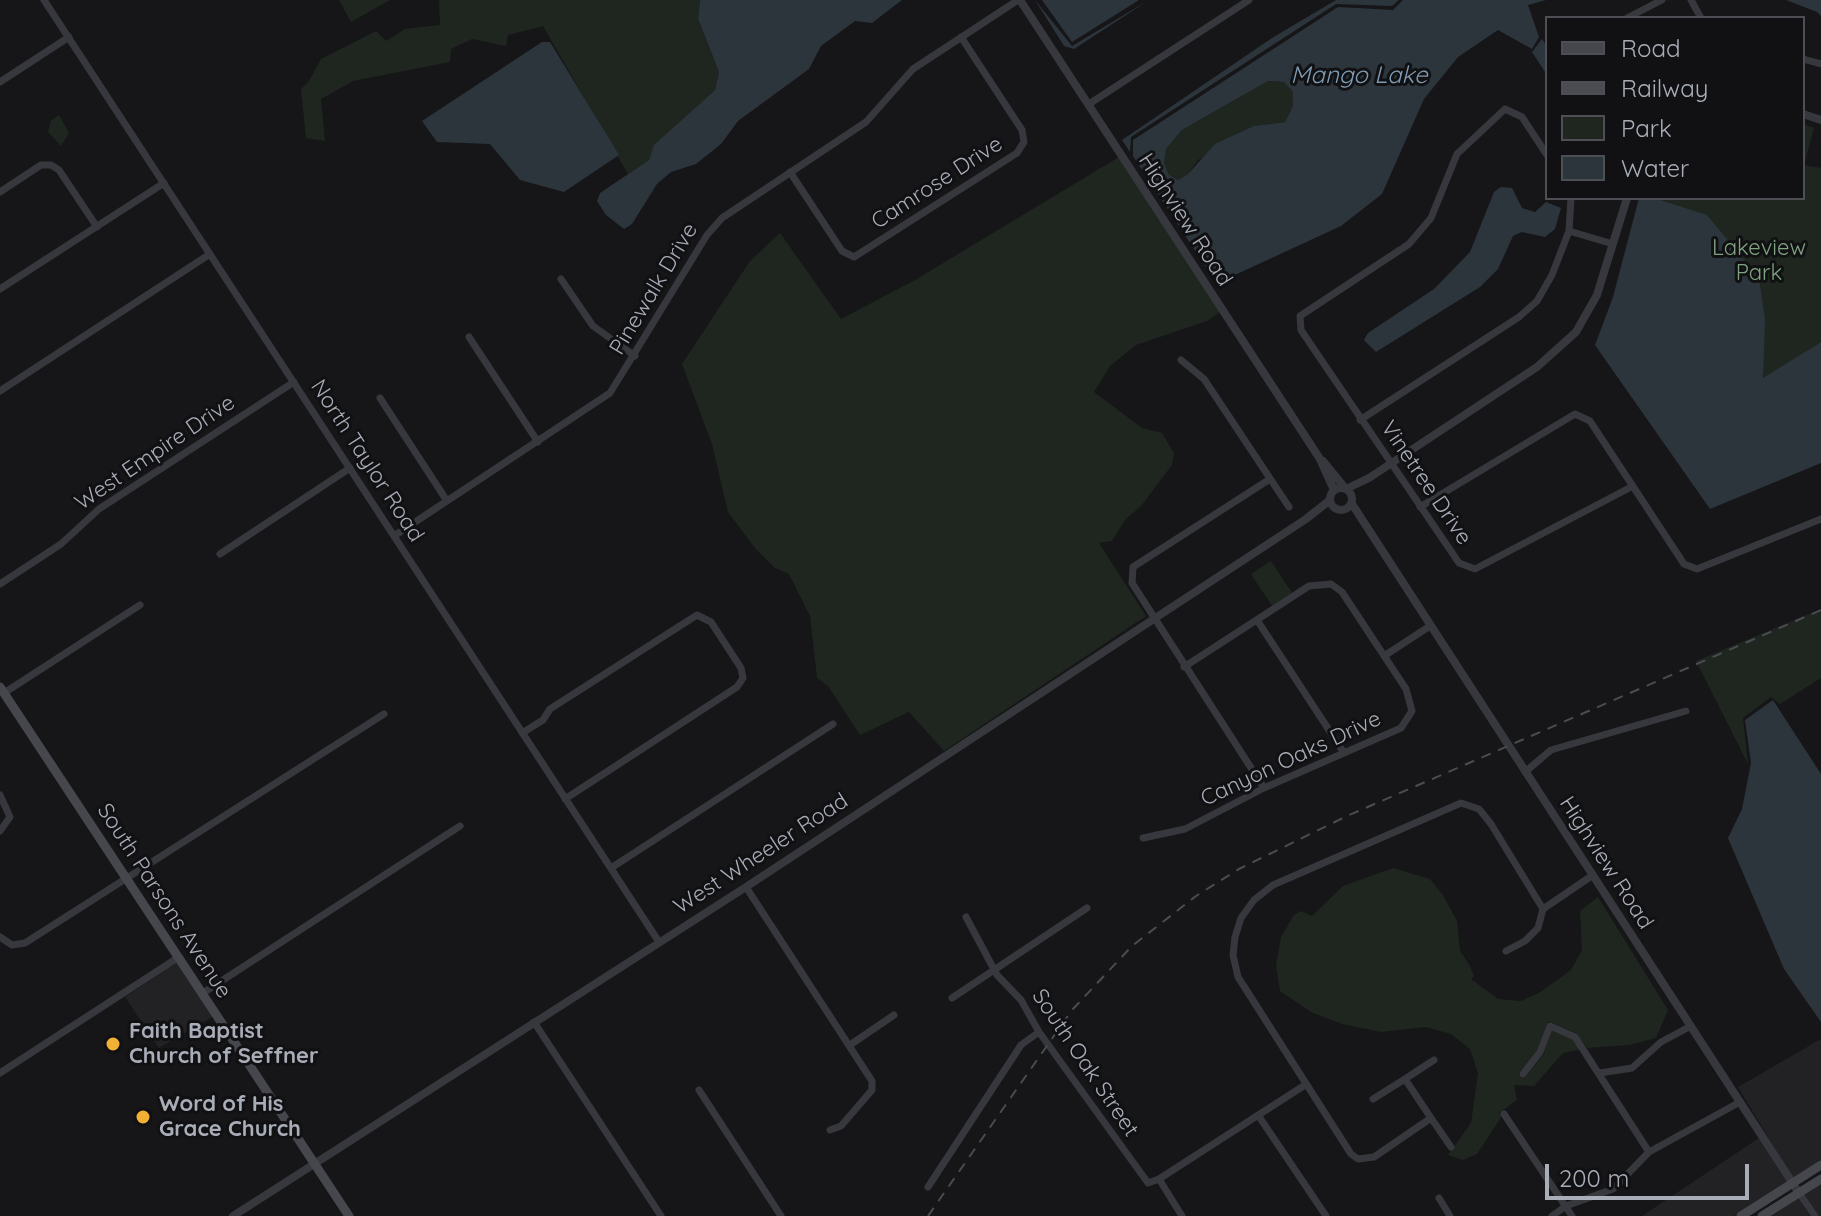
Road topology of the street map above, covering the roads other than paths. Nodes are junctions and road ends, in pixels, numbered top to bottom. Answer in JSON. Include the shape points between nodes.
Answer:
{"nodes":[{"id":1,"x":44,"y":0,"type":"edge"},
{"id":2,"x":1019,"y":0,"type":"edge"},
{"id":3,"x":1249,"y":0,"type":"edge"},
{"id":4,"x":1662,"y":0,"type":"edge"},
{"id":5,"x":1631,"y":16,"type":"edge"},
{"id":6,"x":69,"y":37,"type":"junction"},
{"id":7,"x":961,"y":37,"type":"junction"},
{"id":8,"x":0,"y":82,"type":"edge"},
{"id":9,"x":1089,"y":104,"type":"junction"},
{"id":10,"x":1545,"y":152,"type":"edge"},
{"id":11,"x":790,"y":172,"type":"junction"},
{"id":12,"x":164,"y":183,"type":"junction"},
{"id":13,"x":0,"y":192,"type":"edge"},
{"id":14,"x":1571,"y":200,"type":"edge"},
{"id":15,"x":1626,"y":200,"type":"edge"},
{"id":16,"x":97,"y":227,"type":"junction"},
{"id":17,"x":1569,"y":231,"type":"junction"},
{"id":18,"x":1613,"y":244,"type":"junction"},
{"id":19,"x":210,"y":254,"type":"junction"},
{"id":20,"x":561,"y":279,"type":"dead end"},
{"id":21,"x":0,"y":289,"type":"edge"},
{"id":22,"x":469,"y":337,"type":"dead end"},
{"id":23,"x":635,"y":356,"type":"junction"},
{"id":24,"x":1181,"y":360,"type":"dead end"},
{"id":25,"x":294,"y":382,"type":"junction"},
{"id":26,"x":0,"y":391,"type":"edge"},
{"id":27,"x":380,"y":398,"type":"dead end"},
{"id":28,"x":1360,"y":420,"type":"junction"},
{"id":29,"x":538,"y":442,"type":"junction"},
{"id":30,"x":1320,"y":459,"type":"junction"},
{"id":31,"x":1391,"y":463,"type":"junction"},
{"id":32,"x":350,"y":468,"type":"junction"},
{"id":33,"x":1369,"y":478,"type":"junction"},
{"id":34,"x":1270,"y":479,"type":"junction"},
{"id":35,"x":1633,"y":486,"type":"junction"},
{"id":36,"x":1346,"y":488,"type":"junction"},
{"id":37,"x":1334,"y":490,"type":"junction"},
{"id":38,"x":1330,"y":500,"type":"junction"},
{"id":39,"x":447,"y":501,"type":"junction"},
{"id":40,"x":1352,"y":502,"type":"junction"},
{"id":41,"x":1289,"y":507,"type":"dead end"},
{"id":42,"x":1420,"y":507,"type":"junction"},
{"id":43,"x":1340,"y":510,"type":"junction"},
{"id":44,"x":1306,"y":519,"type":"junction"},
{"id":45,"x":1821,"y":519,"type":"edge"},
{"id":46,"x":1367,"y":530,"type":"junction"},
{"id":47,"x":394,"y":536,"type":"junction"},
{"id":48,"x":220,"y":554,"type":"dead end"},
{"id":49,"x":0,"y":584,"type":"edge"},
{"id":50,"x":140,"y":605,"type":"dead end"},
{"id":51,"x":1152,"y":617,"type":"junction"},
{"id":52,"x":1257,"y":620,"type":"junction"},
{"id":53,"x":1430,"y":626,"type":"junction"},
{"id":54,"x":1384,"y":656,"type":"junction"},
{"id":55,"x":1184,"y":667,"type":"junction"},
{"id":56,"x":2,"y":690,"type":"edge"},
{"id":57,"x":1686,"y":711,"type":"dead end"},
{"id":58,"x":384,"y":714,"type":"dead end"},
{"id":59,"x":833,"y":724,"type":"dead end"},
{"id":60,"x":522,"y":733,"type":"junction"},
{"id":61,"x":1344,"y":753,"type":"junction"},
{"id":62,"x":1525,"y":772,"type":"junction"},
{"id":63,"x":1264,"y":788,"type":"junction"},
{"id":64,"x":0,"y":795,"type":"edge"},
{"id":65,"x":565,"y":799,"type":"junction"},
{"id":66,"x":460,"y":826,"type":"dead end"},
{"id":67,"x":0,"y":831,"type":"edge"},
{"id":68,"x":1143,"y":838,"type":"dead end"},
{"id":69,"x":611,"y":868,"type":"junction"},
{"id":70,"x":1593,"y":875,"type":"junction"},
{"id":71,"x":127,"y":877,"type":"junction"},
{"id":72,"x":746,"y":887,"type":"junction"},
{"id":73,"x":1087,"y":908,"type":"dead end"},
{"id":74,"x":1543,"y":909,"type":"junction"},
{"id":75,"x":966,"y":917,"type":"dead end"},
{"id":76,"x":0,"y":937,"type":"edge"},
{"id":77,"x":659,"y":942,"type":"junction"},
{"id":78,"x":1506,"y":951,"type":"dead end"},
{"id":79,"x":179,"y":957,"type":"junction"},
{"id":80,"x":996,"y":970,"type":"junction"},
{"id":81,"x":203,"y":993,"type":"junction"},
{"id":82,"x":952,"y":998,"type":"dead end"},
{"id":83,"x":894,"y":1015,"type":"dead end"},
{"id":84,"x":534,"y":1022,"type":"junction"},
{"id":85,"x":1691,"y":1026,"type":"junction"},
{"id":86,"x":1039,"y":1032,"type":"junction"},
{"id":87,"x":850,"y":1045,"type":"junction"},
{"id":88,"x":1434,"y":1060,"type":"dead end"},
{"id":89,"x":0,"y":1073,"type":"edge"},
{"id":90,"x":1600,"y":1073,"type":"junction"},
{"id":91,"x":1523,"y":1074,"type":"dead end"},
{"id":92,"x":1405,"y":1079,"type":"junction"},
{"id":93,"x":1305,"y":1085,"type":"junction"},
{"id":94,"x":699,"y":1090,"type":"dead end"},
{"id":95,"x":1373,"y":1099,"type":"dead end"},
{"id":96,"x":1740,"y":1102,"type":"junction"},
{"id":97,"x":1504,"y":1114,"type":"dead end"},
{"id":98,"x":1258,"y":1115,"type":"junction"},
{"id":99,"x":1431,"y":1118,"type":"junction"},
{"id":100,"x":830,"y":1130,"type":"dead end"},
{"id":101,"x":1451,"y":1147,"type":"dead end"},
{"id":102,"x":1649,"y":1152,"type":"junction"},
{"id":103,"x":315,"y":1163,"type":"junction"},
{"id":104,"x":1821,"y":1165,"type":"edge"},
{"id":105,"x":1159,"y":1179,"type":"junction"},
{"id":106,"x":1821,"y":1179,"type":"edge"},
{"id":107,"x":928,"y":1187,"type":"dead end"},
{"id":108,"x":1796,"y":1188,"type":"junction"},
{"id":109,"x":1439,"y":1198,"type":"dead end"},
{"id":110,"x":1566,"y":1206,"type":"junction"},
{"id":111,"x":233,"y":1216,"type":"edge"},
{"id":112,"x":349,"y":1216,"type":"edge"},
{"id":113,"x":661,"y":1216,"type":"edge"},
{"id":114,"x":781,"y":1216,"type":"edge"},
{"id":115,"x":1182,"y":1216,"type":"edge"},
{"id":116,"x":1326,"y":1216,"type":"edge"},
{"id":117,"x":1450,"y":1216,"type":"edge"},
{"id":118,"x":1552,"y":1216,"type":"edge"},
{"id":119,"x":1572,"y":1216,"type":"edge"},
{"id":120,"x":1741,"y":1216,"type":"edge"},
{"id":121,"x":1762,"y":1216,"type":"edge"},
{"id":122,"x":1815,"y":1216,"type":"edge"}],
"edges":[{"from":1,"to":6,"type":"street","name":"North Taylor Road"},
{"from":2,"to":7,"type":"street","name":"Pinewalk Drive"},
{"from":2,"to":9,"type":"street","name":"Highview Road"},
{"from":3,"to":9,"type":"street"},
{"from":4,"to":5,"type":"street"},
{"from":6,"to":8,"type":"street"},
{"from":6,"to":12,"type":"street","name":"North Taylor Road"},
{"from":7,"to":11,"type":"street","name":"Pinewalk Drive","via":[[904,77],[875,115]]},
{"from":7,"to":11,"type":"street","name":"Camrose Drive","via":[[1022,130],[1024,142],[1017,153],[854,257],[842,251]]},
{"from":9,"to":30,"type":"street","name":"Highview Road"},
{"from":10,"to":28,"type":"street","name":"Vinetree Drive","via":[[1522,117],[1505,109],[1457,154],[1431,218],[1409,244],[1300,316],[1301,330]]},
{"from":11,"to":23,"type":"street","name":"Pinewalk Drive","via":[[714,226]]},
{"from":12,"to":16,"type":"street"},
{"from":12,"to":19,"type":"street","name":"North Taylor Road"},
{"from":13,"to":16,"type":"street","via":[[41,165],[51,165]]},
{"from":14,"to":17,"type":"street","name":"Vinetree Drive"},
{"from":15,"to":18,"type":"street"},
{"from":16,"to":21,"type":"street"},
{"from":17,"to":18,"type":"street"},
{"from":17,"to":28,"type":"street","name":"Vinetree Drive","via":[[1537,301]]},
{"from":18,"to":31,"type":"street","via":[[1597,295],[1576,332],[1537,367]]},
{"from":19,"to":25,"type":"street","name":"North Taylor Road"},
{"from":19,"to":26,"type":"street"},
{"from":20,"to":23,"type":"street","via":[[593,326]]},
{"from":22,"to":29,"type":"street"},
{"from":23,"to":29,"type":"street","name":"Pinewalk Drive","via":[[610,393]]},
{"from":24,"to":34,"type":"street","via":[[1204,379]]},
{"from":25,"to":32,"type":"street","name":"North Taylor Road"},
{"from":25,"to":49,"type":"street","name":"West Empire Drive","via":[[99,509],[61,544]]},
{"from":27,"to":39,"type":"street"},
{"from":28,"to":31,"type":"street","name":"Vinetree Drive"},
{"from":29,"to":39,"type":"street","name":"Pinewalk Drive"},
{"from":30,"to":36,"type":"street","name":"Highview Road"},
{"from":30,"to":37,"type":"street","name":"Highview Road"},
{"from":31,"to":33,"type":"street"},
{"from":31,"to":42,"type":"street","name":"Vinetree Drive"},
{"from":32,"to":47,"type":"street","name":"North Taylor Road"},
{"from":32,"to":48,"type":"street"},
{"from":33,"to":36,"type":"street"},
{"from":33,"to":40,"type":"street"},
{"from":34,"to":41,"type":"street"},
{"from":34,"to":51,"type":"street","via":[[1133,567],[1132,583]]},
{"from":35,"to":42,"type":"street","name":"Vinetree Drive","via":[[1475,569],[1459,563]]},
{"from":35,"to":42,"type":"street","via":[[1590,421],[1575,414]]},
{"from":35,"to":45,"type":"street","via":[[1684,564],[1697,569]]},
{"from":36,"to":37,"type":"street"},
{"from":36,"to":40,"type":"street","name":"Highview Road"},
{"from":37,"to":38,"type":"street"},
{"from":38,"to":43,"type":"street","name":"Highview Road"},
{"from":38,"to":44,"type":"street","name":"West Wheeler Road"},
{"from":39,"to":47,"type":"street","name":"Pinewalk Drive"},
{"from":40,"to":43,"type":"street","name":"West Wheeler Road"},
{"from":40,"to":46,"type":"street","name":"Highview Road"},
{"from":43,"to":44,"type":"street","name":"West Wheeler Road"},
{"from":43,"to":46,"type":"street","name":"Highview Road"},
{"from":44,"to":51,"type":"street","name":"West Wheeler Road"},
{"from":46,"to":53,"type":"street","name":"Highview Road"},
{"from":47,"to":60,"type":"street","name":"North Taylor Road"},
{"from":50,"to":56,"type":"street"},
{"from":51,"to":55,"type":"street"},
{"from":51,"to":72,"type":"street","name":"West Wheeler Road"},
{"from":52,"to":54,"type":"street","name":"Canyon Oaks Drive","via":[[1309,586],[1331,584],[1342,592]]},
{"from":52,"to":55,"type":"street","name":"Canyon Oaks Drive"},
{"from":52,"to":61,"type":"street"},
{"from":53,"to":54,"type":"street"},
{"from":53,"to":62,"type":"street","name":"Highview Road"},
{"from":54,"to":61,"type":"street","name":"Canyon Oaks Drive","via":[[1410,697],[1410,717],[1401,728]]},
{"from":55,"to":63,"type":"street"},
{"from":56,"to":71,"type":"main road","name":"South Parsons Avenue"},
{"from":57,"to":62,"type":"street","via":[[1551,750]]},
{"from":58,"to":71,"type":"street"},
{"from":59,"to":69,"type":"street"},
{"from":60,"to":65,"type":"street","name":"North Taylor Road"},
{"from":60,"to":65,"type":"street","via":[[550,709],[697,615],[711,622],[741,668],[743,678],[737,687]]},
{"from":61,"to":63,"type":"street","name":"Canyon Oaks Drive"},
{"from":62,"to":70,"type":"street","name":"Highview Road"},
{"from":63,"to":68,"type":"street","name":"Canyon Oaks Drive","via":[[1185,829]]},
{"from":64,"to":67,"type":"street","via":[[10,817]]},
{"from":65,"to":69,"type":"street","name":"North Taylor Road"},
{"from":66,"to":81,"type":"street"},
{"from":69,"to":77,"type":"street","name":"North Taylor Road"},
{"from":70,"to":74,"type":"street"},
{"from":70,"to":85,"type":"street","name":"Highview Road"},
{"from":71,"to":76,"type":"street","via":[[21,945]]},
{"from":71,"to":79,"type":"main road","name":"South Parsons Avenue"},
{"from":72,"to":77,"type":"street","name":"West Wheeler Road"},
{"from":72,"to":87,"type":"street"},
{"from":73,"to":80,"type":"street"},
{"from":74,"to":78,"type":"street","via":[[1538,928]]},
{"from":74,"to":93,"type":"street","via":[[1491,824],[1471,804],[1451,806],[1273,885],[1241,918],[1233,955],[1244,992]]},
{"from":75,"to":80,"type":"street","name":"South Oak Street"},
{"from":77,"to":84,"type":"street","name":"West Wheeler Road"},
{"from":79,"to":81,"type":"main road","name":"South Parsons Avenue"},
{"from":79,"to":89,"type":"street"},
{"from":80,"to":82,"type":"street"},
{"from":80,"to":86,"type":"street","name":"South Oak Street"},
{"from":81,"to":103,"type":"main road","name":"South Parsons Avenue"},
{"from":83,"to":87,"type":"street"},
{"from":84,"to":103,"type":"street","name":"West Wheeler Road"},
{"from":84,"to":113,"type":"street"},
{"from":85,"to":90,"type":"street","via":[[1661,1042],[1632,1068]]},
{"from":85,"to":96,"type":"street","name":"Highview Road"},
{"from":86,"to":105,"type":"street","name":"South Oak Street","via":[[1143,1179]]},
{"from":86,"to":107,"type":"street","via":[[1021,1045]]},
{"from":87,"to":100,"type":"street","via":[[872,1090],[841,1126]]},
{"from":88,"to":92,"type":"street"},
{"from":90,"to":91,"type":"street","via":[[1575,1037],[1550,1026],[1540,1052]]},
{"from":90,"to":102,"type":"street"},
{"from":92,"to":95,"type":"street"},
{"from":92,"to":99,"type":"street"},
{"from":93,"to":98,"type":"street"},
{"from":93,"to":99,"type":"street","via":[[1358,1159],[1374,1157]]},
{"from":94,"to":114,"type":"street"},
{"from":96,"to":102,"type":"street"},
{"from":96,"to":108,"type":"street","name":"Highview Road"},
{"from":97,"to":110,"type":"street"},
{"from":98,"to":105,"type":"street"},
{"from":98,"to":116,"type":"street"},
{"from":99,"to":101,"type":"street"},
{"from":102,"to":110,"type":"street","via":[[1613,1189]]},
{"from":103,"to":111,"type":"street","name":"West Wheeler Road"},
{"from":103,"to":112,"type":"main road","name":"South Parsons Avenue"},
{"from":104,"to":108,"type":"main road"},
{"from":105,"to":115,"type":"street","name":"South Oak Street"},
{"from":106,"to":108,"type":"main road"},
{"from":108,"to":120,"type":"main road"},
{"from":108,"to":121,"type":"main road"},
{"from":108,"to":122,"type":"street","name":"Highview Road"},
{"from":109,"to":117,"type":"street"},
{"from":110,"to":118,"type":"street"},
{"from":110,"to":119,"type":"street"}]}
